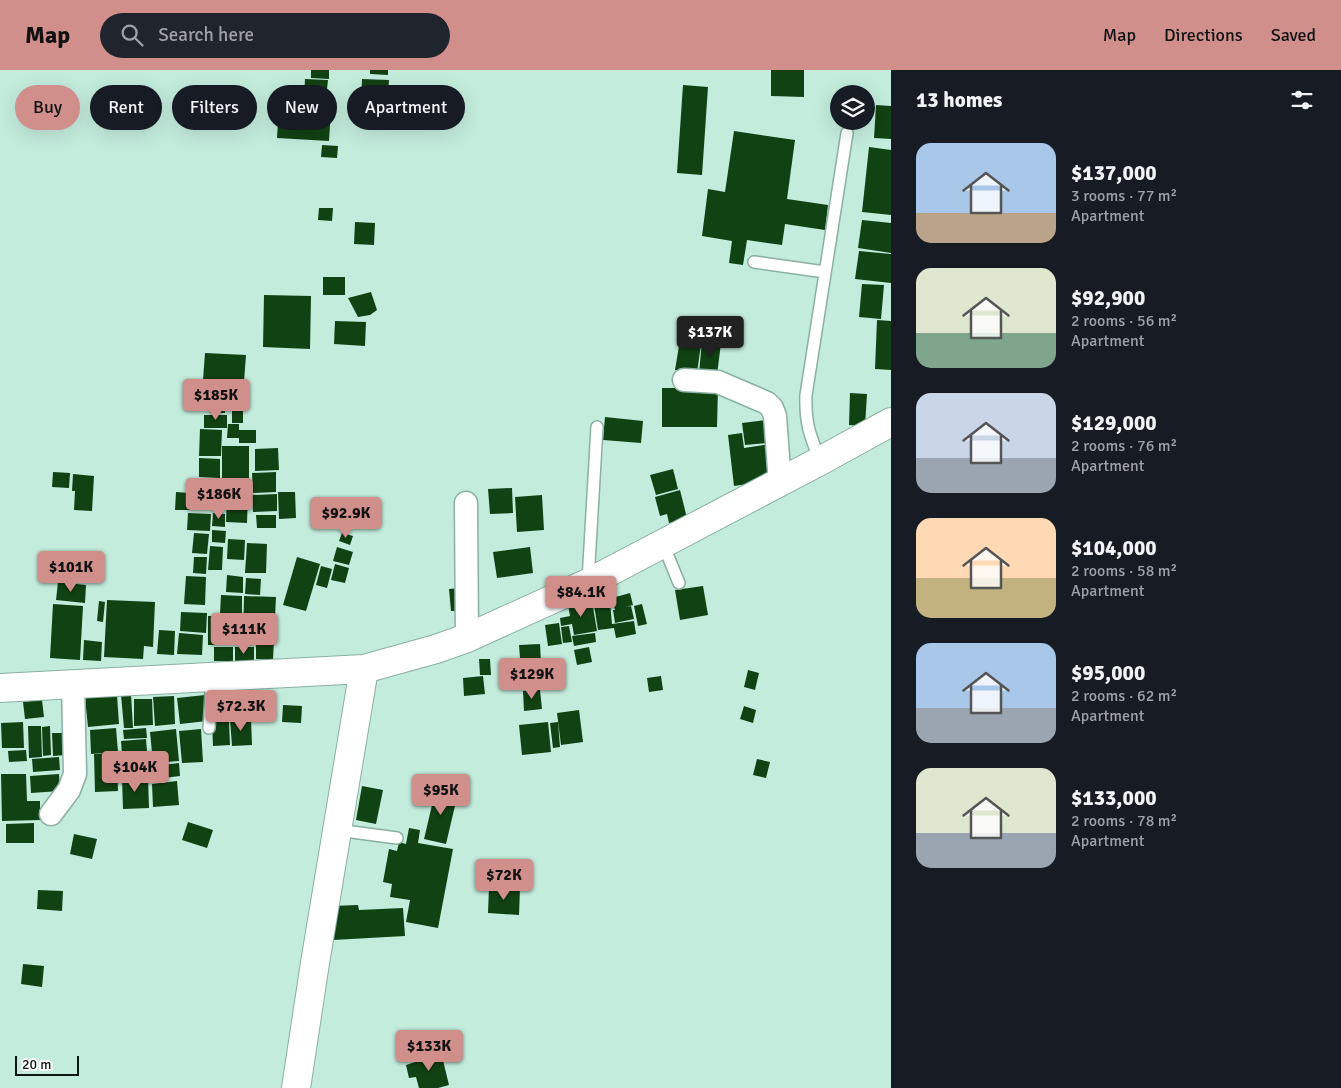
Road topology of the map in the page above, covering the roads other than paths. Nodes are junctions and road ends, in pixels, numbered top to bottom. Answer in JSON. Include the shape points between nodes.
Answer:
{"nodes":[{"id":1,"x":847,"y":133,"type":"dead end"},
{"id":2,"x":754,"y":262,"type":"dead end"},
{"id":3,"x":825,"y":272,"type":"junction"},
{"id":4,"x":684,"y":380,"type":"dead end"},
{"id":5,"x":891,"y":422,"type":"edge"},
{"id":6,"x":597,"y":428,"type":"dead end"},
{"id":7,"x":820,"y":462,"type":"junction"},
{"id":8,"x":780,"y":483,"type":"junction"},
{"id":9,"x":466,"y":503,"type":"dead end"},
{"id":10,"x":663,"y":544,"type":"junction"},
{"id":11,"x":588,"y":583,"type":"junction"},
{"id":12,"x":679,"y":583,"type":"dead end"},
{"id":13,"x":467,"y":638,"type":"junction"},
{"id":14,"x":364,"y":669,"type":"junction"},
{"id":15,"x":212,"y":676,"type":"junction"},
{"id":16,"x":73,"y":683,"type":"junction"},
{"id":17,"x":0,"y":688,"type":"edge"},
{"id":18,"x":209,"y":728,"type":"dead end"},
{"id":19,"x":51,"y":814,"type":"dead end"},
{"id":20,"x":337,"y":830,"type":"junction"},
{"id":21,"x":397,"y":838,"type":"dead end"},
{"id":22,"x":296,"y":1088,"type":"edge"}],
"edges":[{"from":1,"to":3,"type":"lane"},
{"from":2,"to":3,"type":"lane"},
{"from":3,"to":7,"type":"lane","via":[[805,416]]},
{"from":4,"to":8,"type":"street","via":[[718,382],[772,408]]},
{"from":5,"to":7,"type":"street"},
{"from":6,"to":11,"type":"lane"},
{"from":7,"to":8,"type":"street"},
{"from":8,"to":10,"type":"street"},
{"from":9,"to":13,"type":"street"},
{"from":10,"to":11,"type":"street"},
{"from":10,"to":12,"type":"lane"},
{"from":11,"to":13,"type":"street"},
{"from":13,"to":14,"type":"street"},
{"from":14,"to":15,"type":"street"},
{"from":14,"to":20,"type":"street"},
{"from":15,"to":16,"type":"street"},
{"from":15,"to":18,"type":"lane"},
{"from":16,"to":17,"type":"street"},
{"from":16,"to":19,"type":"street","via":[[75,774],[69,790]]},
{"from":20,"to":21,"type":"lane"},
{"from":20,"to":22,"type":"street"}]}
